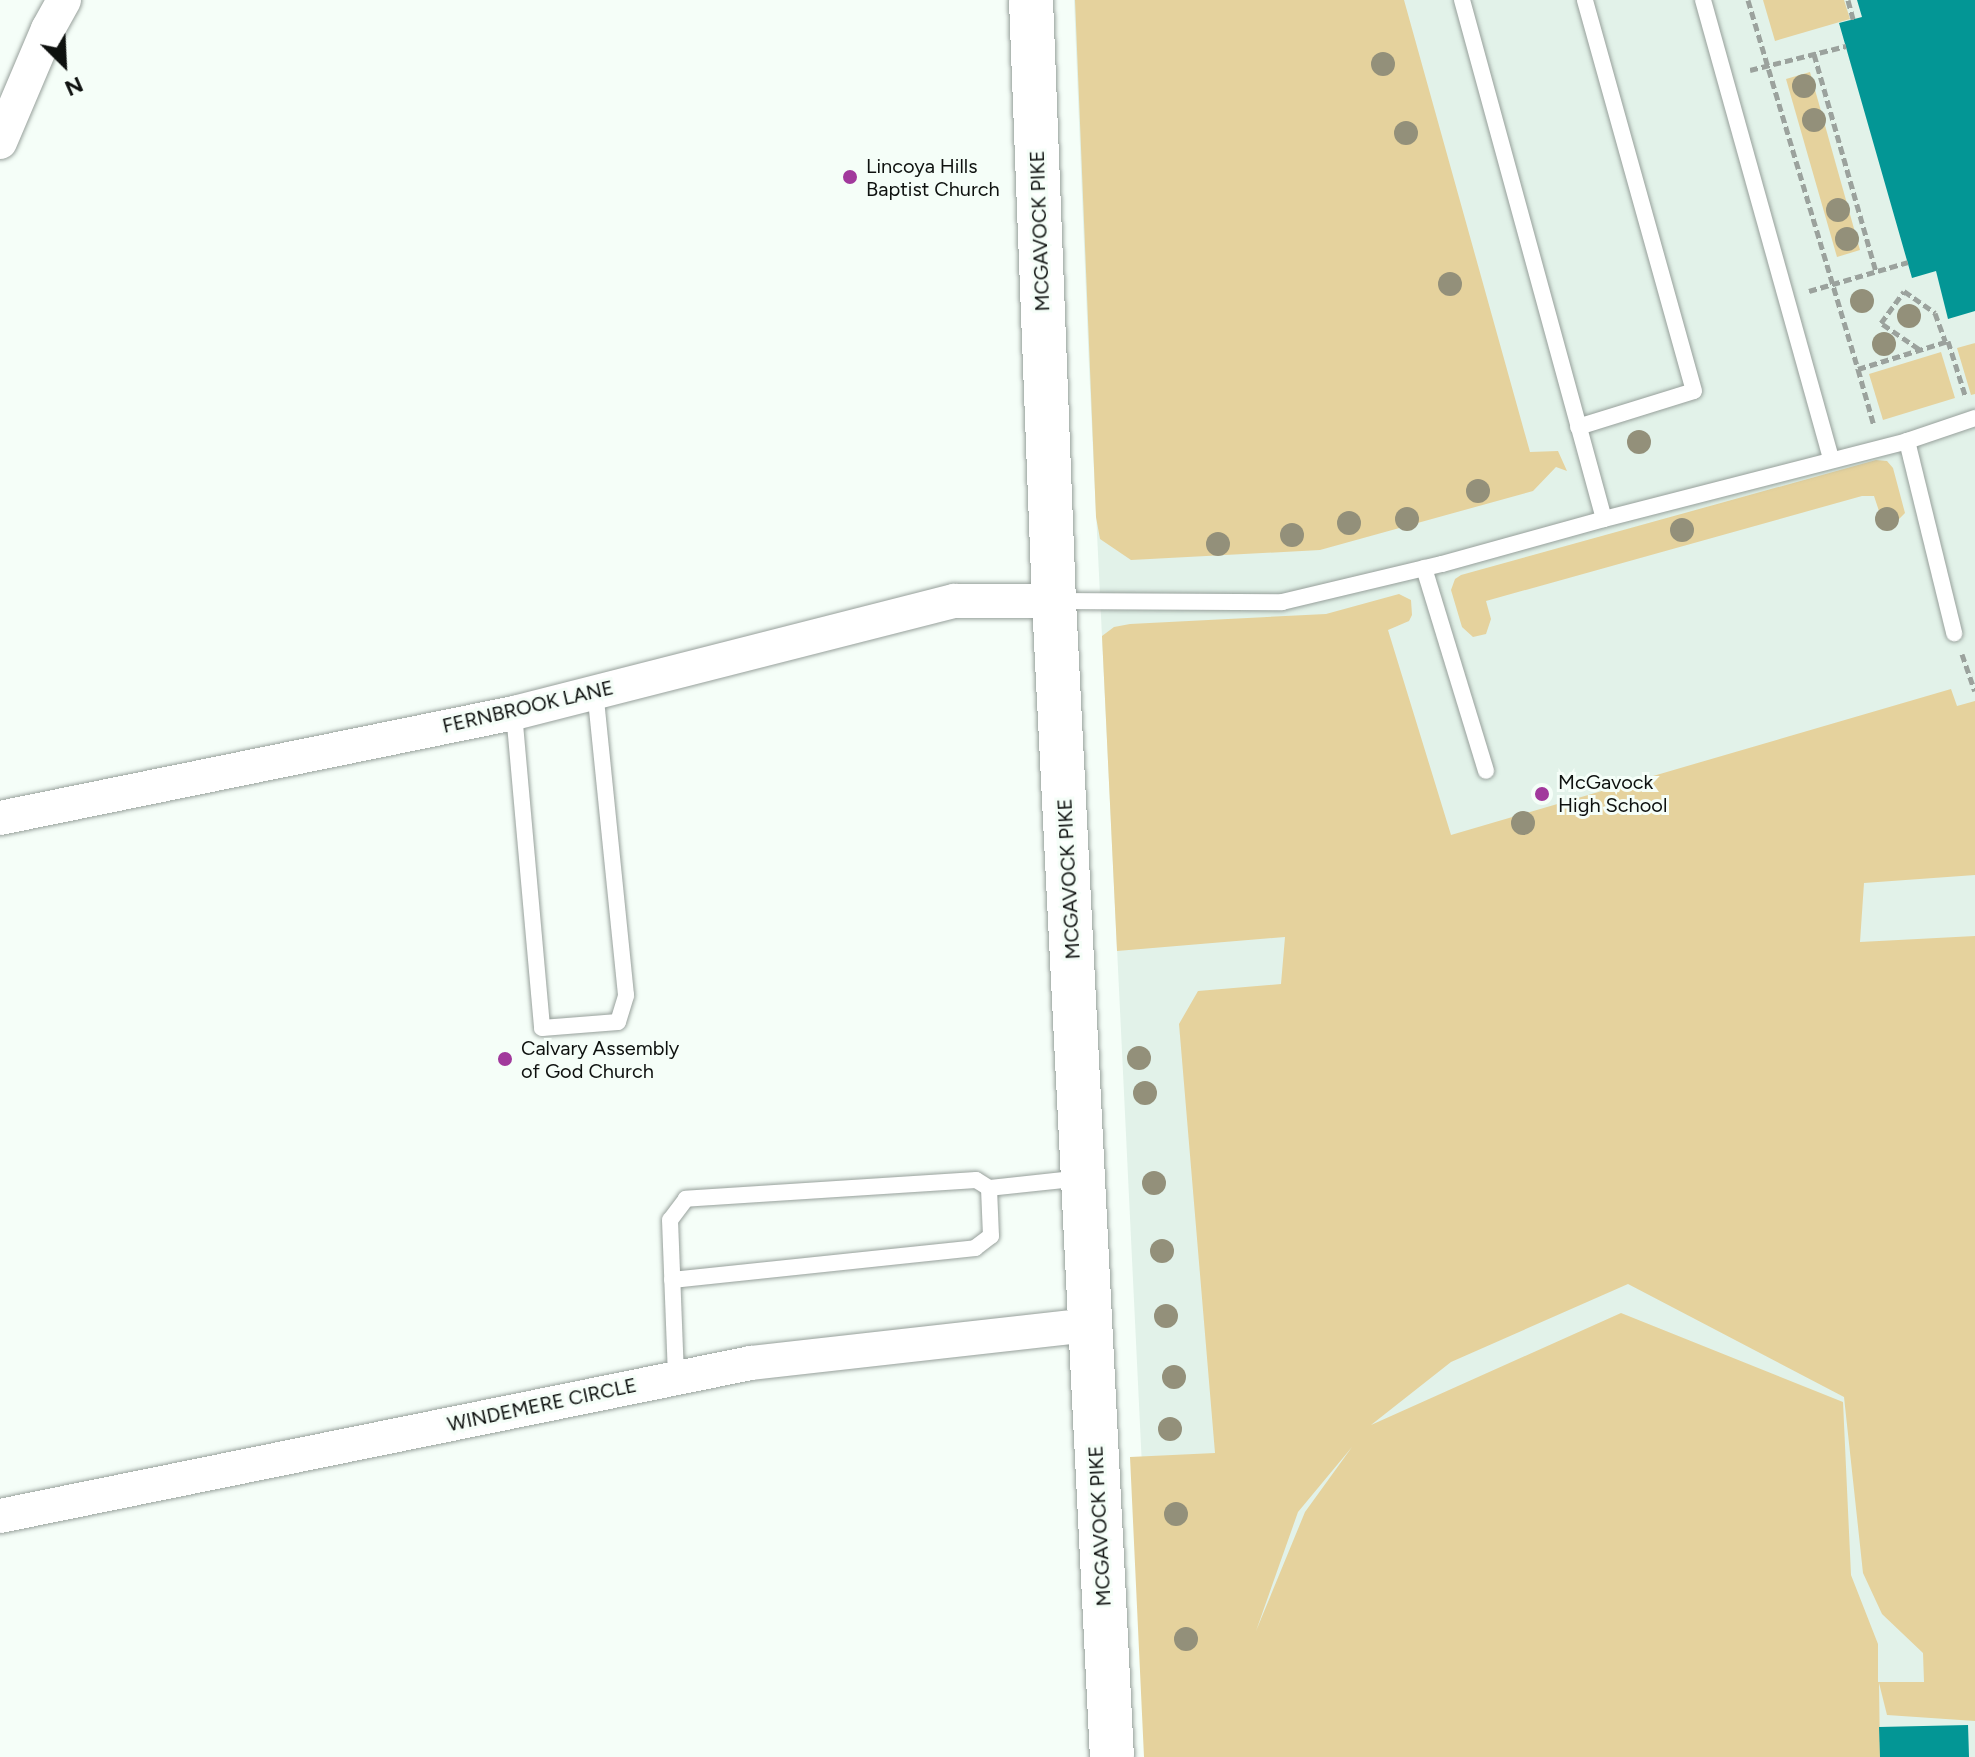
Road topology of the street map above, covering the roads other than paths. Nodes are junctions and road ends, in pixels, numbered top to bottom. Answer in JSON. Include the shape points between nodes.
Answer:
{"nodes":[{"id":1,"x":64,"y":0,"type":"edge"},
{"id":2,"x":1031,"y":0,"type":"edge"},
{"id":3,"x":1462,"y":0,"type":"edge"},
{"id":4,"x":1585,"y":0,"type":"edge"},
{"id":5,"x":1703,"y":0,"type":"edge"},
{"id":6,"x":0,"y":142,"type":"edge"},
{"id":7,"x":1975,"y":418,"type":"edge"},
{"id":8,"x":1578,"y":427,"type":"junction"},
{"id":9,"x":1907,"y":441,"type":"junction"},
{"id":10,"x":1831,"y":459,"type":"junction"},
{"id":11,"x":1604,"y":519,"type":"junction"},
{"id":12,"x":1424,"y":568,"type":"junction"},
{"id":13,"x":1054,"y":601,"type":"junction"},
{"id":14,"x":1954,"y":633,"type":"road end"},
{"id":15,"x":595,"y":692,"type":"junction"},
{"id":16,"x":514,"y":713,"type":"junction"},
{"id":17,"x":1486,"y":771,"type":"dead end"},
{"id":18,"x":0,"y":818,"type":"edge"},
{"id":19,"x":1084,"y":1178,"type":"junction"},
{"id":20,"x":989,"y":1188,"type":"junction"},
{"id":21,"x":672,"y":1280,"type":"junction"},
{"id":22,"x":1089,"y":1325,"type":"junction"},
{"id":23,"x":676,"y":1377,"type":"junction"},
{"id":24,"x":0,"y":1516,"type":"edge"},
{"id":25,"x":1112,"y":1757,"type":"edge"}],
"edges":[{"from":1,"to":6,"type":"street"},
{"from":2,"to":13,"type":"main road","name":"MCGAVOCK PIKE"},
{"from":3,"to":8,"type":"lane"},
{"from":4,"to":8,"type":"lane","via":[[1694,391]]},
{"from":5,"to":10,"type":"lane"},
{"from":7,"to":9,"type":"lane"},
{"from":8,"to":11,"type":"lane"},
{"from":9,"to":10,"type":"lane"},
{"from":9,"to":14,"type":"lane"},
{"from":10,"to":11,"type":"lane"},
{"from":11,"to":12,"type":"lane"},
{"from":12,"to":13,"type":"lane","via":[[1282,602]]},
{"from":12,"to":17,"type":"lane"},
{"from":13,"to":15,"type":"street","name":"FERNBROOK LANE","via":[[954,601]]},
{"from":13,"to":19,"type":"main road","name":"MCGAVOCK PIKE"},
{"from":15,"to":16,"type":"street","name":"FERNBROOK LANE"},
{"from":15,"to":16,"type":"lane","via":[[626,995],[618,1022],[542,1028]]},
{"from":16,"to":18,"type":"street","name":"FERNBROOK LANE"},
{"from":19,"to":20,"type":"lane"},
{"from":19,"to":22,"type":"main road","name":"MCGAVOCK PIKE"},
{"from":20,"to":21,"type":"lane","via":[[991,1236],[975,1248]]},
{"from":20,"to":21,"type":"lane","via":[[976,1180],[686,1199],[670,1220]]},
{"from":21,"to":23,"type":"lane"},
{"from":22,"to":23,"type":"street","name":"WINDEMERE CIRCLE","via":[[751,1363]]},
{"from":22,"to":25,"type":"main road","name":"MCGAVOCK PIKE"},
{"from":23,"to":24,"type":"street","name":"WINDEMERE CIRCLE"}]}
